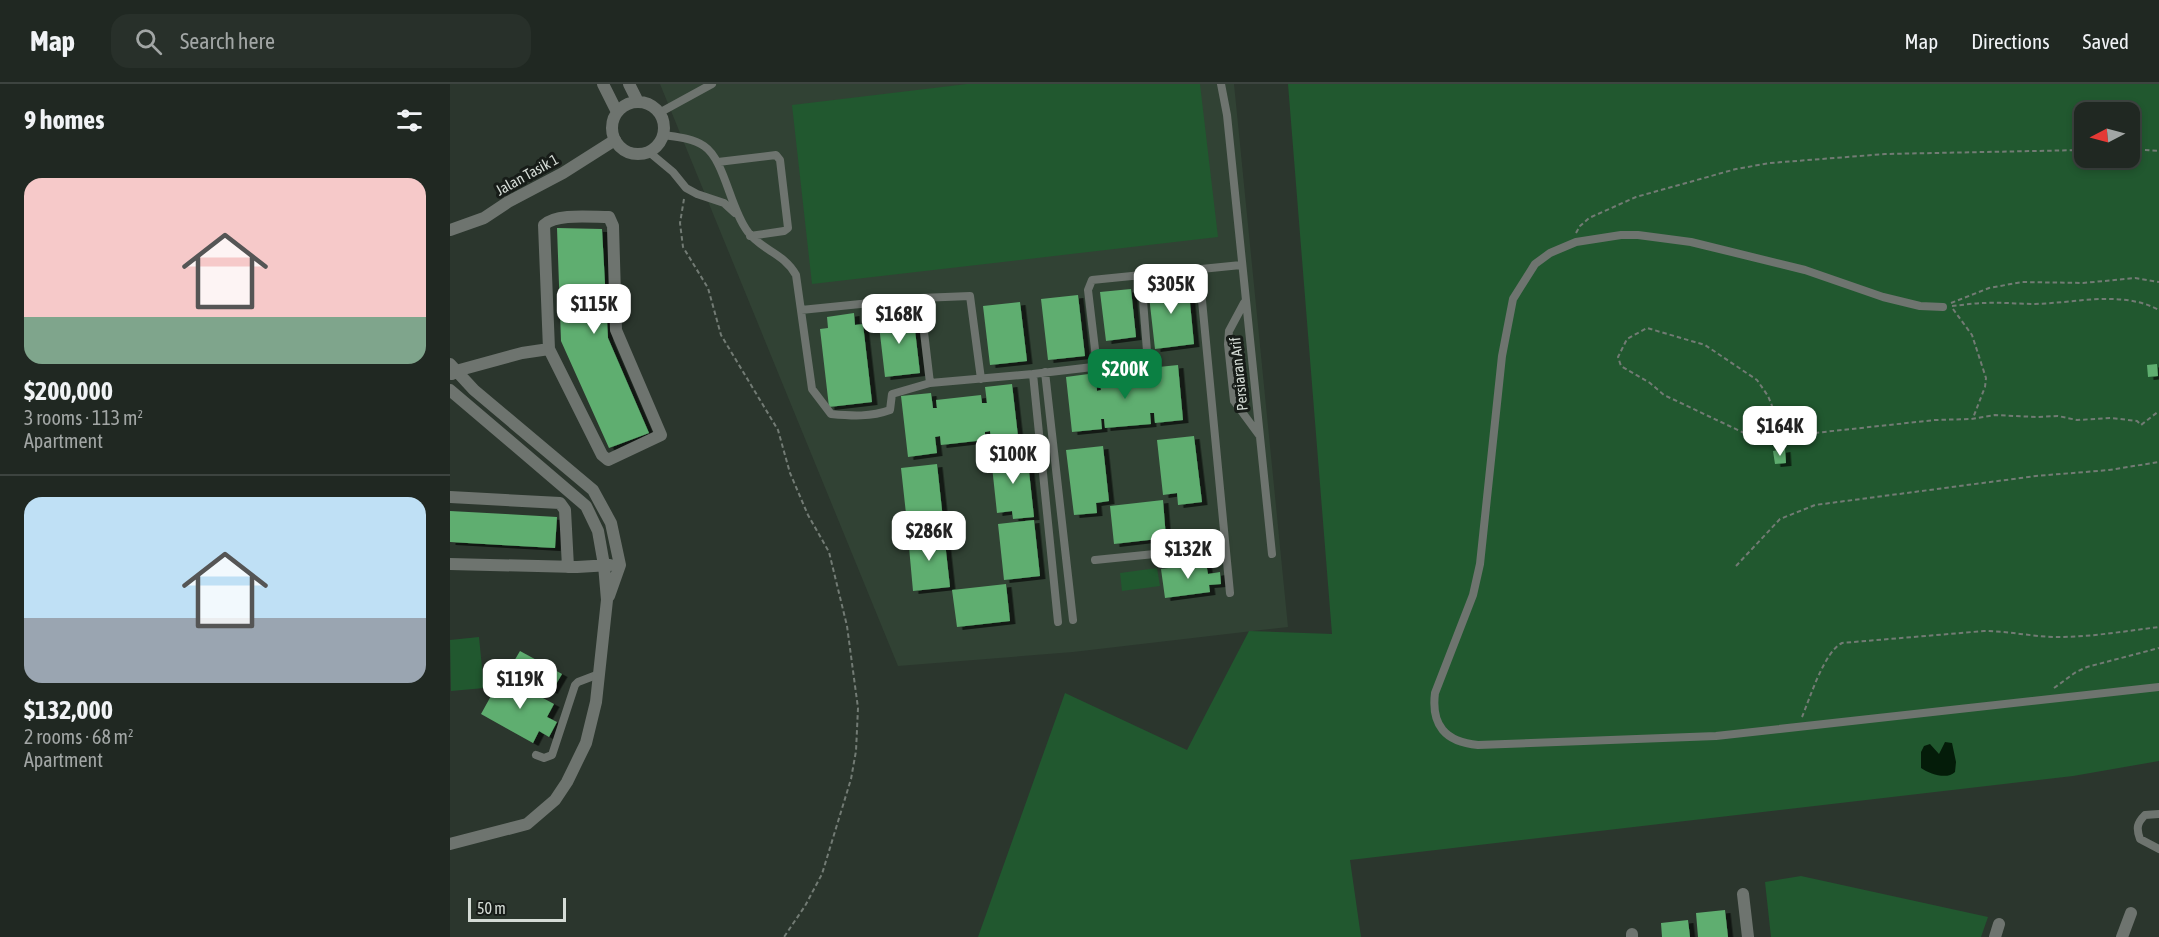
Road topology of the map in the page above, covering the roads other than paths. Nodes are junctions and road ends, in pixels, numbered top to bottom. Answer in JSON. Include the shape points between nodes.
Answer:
{"nodes":[{"id":1,"x":603,"y":84,"type":"edge"},
{"id":2,"x":629,"y":84,"type":"edge"},
{"id":3,"x":712,"y":84,"type":"edge"},
{"id":4,"x":1221,"y":84,"type":"edge"},
{"id":5,"x":638,"y":102,"type":"junction"},
{"id":6,"x":617,"y":112,"type":"junction"},
{"id":7,"x":659,"y":112,"type":"junction"},
{"id":8,"x":663,"y":135,"type":"junction"},
{"id":9,"x":615,"y":140,"type":"junction"},
{"id":10,"x":649,"y":152,"type":"junction"},
{"id":11,"x":718,"y":162,"type":"junction"},
{"id":12,"x":736,"y":214,"type":"junction"},
{"id":13,"x":450,"y":230,"type":"edge"},
{"id":14,"x":750,"y":236,"type":"junction"},
{"id":15,"x":1241,"y":265,"type":"junction"},
{"id":16,"x":1199,"y":269,"type":"junction"},
{"id":17,"x":1141,"y":275,"type":"junction"},
{"id":18,"x":920,"y":298,"type":"junction"},
{"id":19,"x":1245,"y":301,"type":"junction"},
{"id":20,"x":1947,"y":307,"type":"road end"},
{"id":21,"x":801,"y":310,"type":"junction"},
{"id":22,"x":549,"y":349,"type":"junction"},
{"id":23,"x":1097,"y":366,"type":"junction"},
{"id":24,"x":452,"y":370,"type":"edge"},
{"id":25,"x":1046,"y":372,"type":"junction"},
{"id":26,"x":1033,"y":374,"type":"junction"},
{"id":27,"x":981,"y":379,"type":"junction"},
{"id":28,"x":930,"y":384,"type":"junction"},
{"id":29,"x":450,"y":390,"type":"edge"},
{"id":30,"x":1260,"y":436,"type":"junction"},
{"id":31,"x":450,"y":496,"type":"edge"},
{"id":32,"x":1224,"y":547,"type":"junction"},
{"id":33,"x":1272,"y":554,"type":"dead end"},
{"id":34,"x":1095,"y":560,"type":"dead end"},
{"id":35,"x":450,"y":564,"type":"edge"},
{"id":36,"x":604,"y":565,"type":"junction"},
{"id":37,"x":620,"y":565,"type":"junction"},
{"id":38,"x":568,"y":567,"type":"junction"},
{"id":39,"x":1230,"y":593,"type":"dead end"},
{"id":40,"x":607,"y":600,"type":"junction"},
{"id":41,"x":1073,"y":620,"type":"dead end"},
{"id":42,"x":1058,"y":622,"type":"dead end"},
{"id":43,"x":599,"y":674,"type":"junction"},
{"id":44,"x":2159,"y":687,"type":"edge"},
{"id":45,"x":536,"y":755,"type":"dead end"},
{"id":46,"x":2158,"y":813,"type":"edge"},
{"id":47,"x":450,"y":844,"type":"edge"},
{"id":48,"x":2159,"y":849,"type":"edge"},
{"id":49,"x":1743,"y":894,"type":"dead end"},
{"id":50,"x":2131,"y":913,"type":"dead end"},
{"id":51,"x":1999,"y":924,"type":"dead end"},
{"id":52,"x":1748,"y":937,"type":"edge"},
{"id":53,"x":1995,"y":937,"type":"edge"},
{"id":54,"x":2122,"y":937,"type":"edge"}],
"edges":[{"from":1,"to":6,"type":"street"},
{"from":2,"to":5,"type":"street"},
{"from":3,"to":7,"type":"lane"},
{"from":4,"to":15,"type":"lane","name":"Persiaran Arif"},
{"from":5,"to":6,"type":"street"},
{"from":5,"to":7,"type":"street"},
{"from":6,"to":9,"type":"street","via":[[612,126]]},
{"from":7,"to":8,"type":"street"},
{"from":8,"to":10,"type":"street"},
{"from":8,"to":11,"type":"lane","via":[[702,145]]},
{"from":9,"to":10,"type":"street","via":[[626,151]]},
{"from":9,"to":13,"type":"street","name":"Jalan Tasik 1","via":[[484,218]]},
{"from":10,"to":12,"type":"lane","via":[[686,188],[724,203]]},
{"from":11,"to":12,"type":"lane"},
{"from":11,"to":14,"type":"lane","via":[[776,155],[780,160],[788,228]]},
{"from":12,"to":14,"type":"lane"},
{"from":14,"to":21,"type":"lane","via":[[790,264],[796,275]]},
{"from":15,"to":16,"type":"lane"},
{"from":15,"to":19,"type":"lane","name":"Persiaran Arif"},
{"from":16,"to":17,"type":"lane"},
{"from":16,"to":32,"type":"lane"},
{"from":17,"to":23,"type":"lane","via":[[1148,351],[1144,361]]},
{"from":17,"to":23,"type":"lane","via":[[1092,280],[1088,290]]},
{"from":18,"to":21,"type":"lane"},
{"from":18,"to":27,"type":"lane","via":[[970,296]]},
{"from":18,"to":28,"type":"lane"},
{"from":19,"to":30,"type":"lane","name":"Persiaran Arif"},
{"from":19,"to":30,"type":"lane","via":[[1229,331],[1234,401]]},
{"from":20,"to":44,"type":"lane","via":[[1920,306],[1882,297],[1805,270],[1691,242],[1638,235],[1576,242],[1535,264],[1513,299],[1502,356],[1480,564],[1473,595],[1436,693],[1436,720],[1450,738],[1478,745],[1716,736]]},
{"from":21,"to":28,"type":"lane","via":[[812,389],[831,414],[858,417],[881,413],[890,410],[892,394]]},
{"from":22,"to":22,"type":"street","via":[[544,225],[562,218],[609,218],[613,225],[616,330],[661,435],[609,460],[602,455]]},
{"from":22,"to":24,"type":"street"},
{"from":23,"to":25,"type":"lane"},
{"from":24,"to":37,"type":"street","via":[[593,490],[611,524]]},
{"from":25,"to":26,"type":"lane"},
{"from":25,"to":41,"type":"lane"},
{"from":26,"to":27,"type":"lane"},
{"from":26,"to":42,"type":"lane"},
{"from":27,"to":28,"type":"lane"},
{"from":29,"to":36,"type":"street","via":[[586,506],[598,531]]},
{"from":30,"to":33,"type":"lane","name":"Persiaran Arif"},
{"from":31,"to":38,"type":"street","via":[[560,503],[565,510]]},
{"from":32,"to":34,"type":"lane"},
{"from":32,"to":39,"type":"lane"},
{"from":35,"to":38,"type":"street"},
{"from":36,"to":37,"type":"street"},
{"from":36,"to":38,"type":"street"},
{"from":36,"to":40,"type":"street"},
{"from":37,"to":40,"type":"street"},
{"from":40,"to":43,"type":"street"},
{"from":43,"to":45,"type":"lane","via":[[575,685],[552,755]]},
{"from":43,"to":47,"type":"street","via":[[586,743],[555,800],[527,824]]},
{"from":46,"to":48,"type":"lane","via":[[2145,815],[2138,822],[2137,831],[2140,839]]},
{"from":49,"to":52,"type":"street"},
{"from":50,"to":54,"type":"street"},
{"from":51,"to":53,"type":"street"}]}
